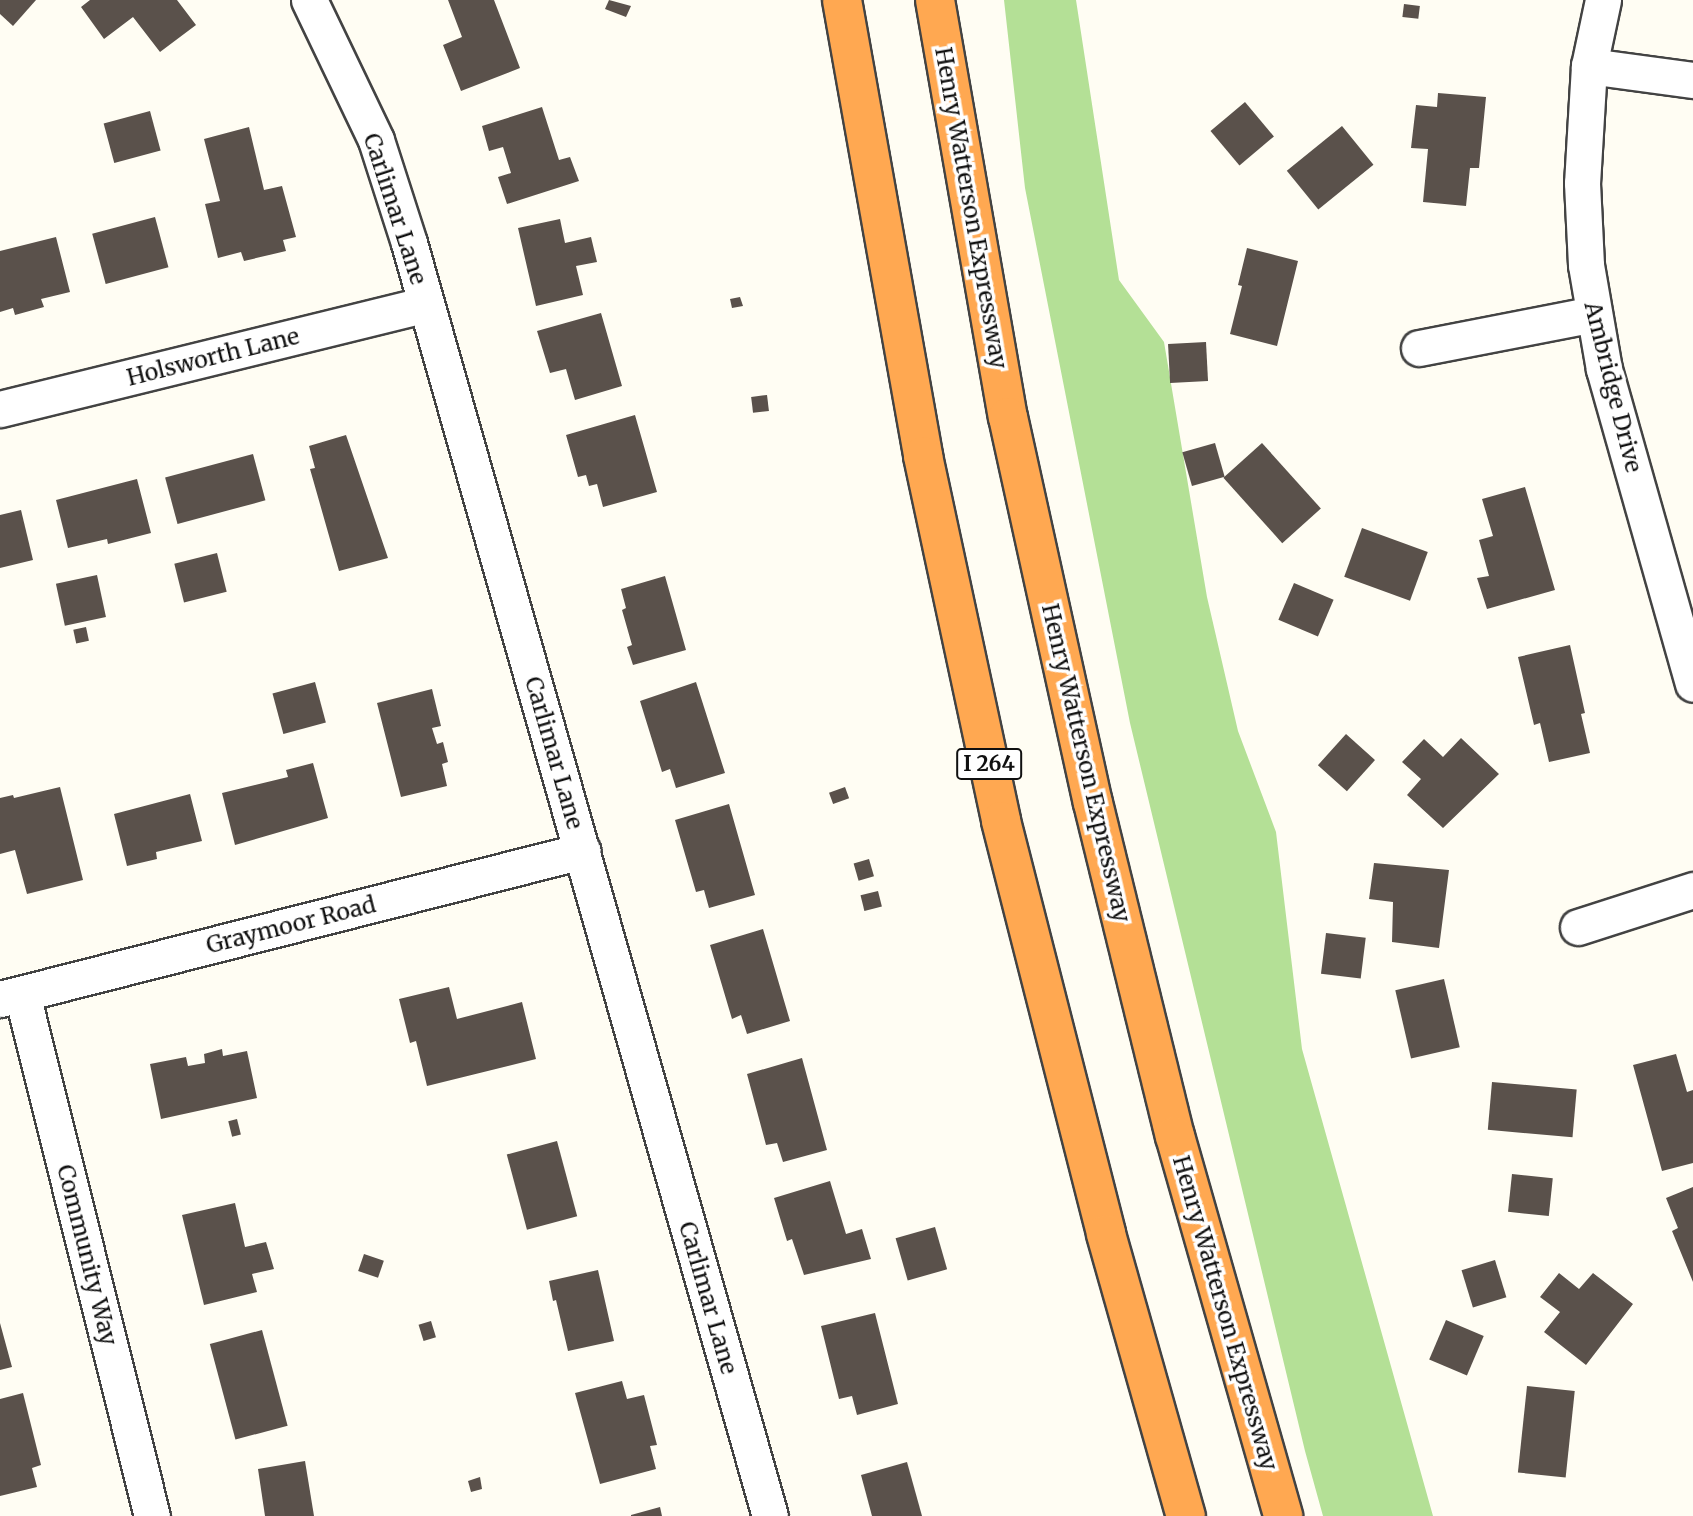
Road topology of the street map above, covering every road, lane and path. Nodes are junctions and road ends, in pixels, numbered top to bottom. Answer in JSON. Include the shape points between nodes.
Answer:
{"nodes":[{"id":1,"x":309,"y":0,"type":"edge"},
{"id":2,"x":842,"y":0,"type":"edge"},
{"id":3,"x":934,"y":0,"type":"edge"},
{"id":4,"x":946,"y":0,"type":"edge"},
{"id":5,"x":1603,"y":0,"type":"edge"},
{"id":6,"x":1588,"y":66,"type":"junction"},
{"id":7,"x":1693,"y":80,"type":"edge"},
{"id":8,"x":950,"y":92,"type":"junction"},
{"id":9,"x":425,"y":305,"type":"junction"},
{"id":10,"x":1594,"y":314,"type":"junction"},
{"id":11,"x":1419,"y":348,"type":"dead end"},
{"id":12,"x":0,"y":409,"type":"edge"},
{"id":13,"x":1686,"y":633,"type":"edge"},
{"id":14,"x":1693,"y":684,"type":"edge"},
{"id":15,"x":582,"y":851,"type":"junction"},
{"id":16,"x":1693,"y":890,"type":"edge"},
{"id":17,"x":1578,"y":927,"type":"dead end"},
{"id":18,"x":11,"y":997,"type":"edge"},
{"id":19,"x":152,"y":1516,"type":"edge"},
{"id":20,"x":770,"y":1516,"type":"edge"},
{"id":21,"x":1186,"y":1516,"type":"edge"},
{"id":22,"x":1283,"y":1516,"type":"edge"}],
"edges":[{"from":1,"to":9,"type":"street","name":"Carlimar Lane","via":[[376,140]]},
{"from":2,"to":21,"type":"highway","number":"I 264","via":[[923,456],[1001,821],[1106,1234]]},
{"from":3,"to":8,"type":"highway","name":"Henry Watterson Expressway"},
{"from":4,"to":8,"type":"highway"},
{"from":5,"to":6,"type":"street","name":"Ambridge Drive"},
{"from":6,"to":7,"type":"street"},
{"from":6,"to":10,"type":"street","name":"Ambridge Drive","via":[[1582,183]]},
{"from":8,"to":22,"type":"highway","name":"Henry Watterson Expressway","via":[[1008,417],[1093,803],[1175,1136]]},
{"from":9,"to":12,"type":"street","name":"Holsworth Lane"},
{"from":9,"to":15,"type":"street","name":"Carlimar Lane"},
{"from":10,"to":11,"type":"street"},
{"from":10,"to":13,"type":"street","name":"Ambridge Drive","via":[[1604,369]]},
{"from":13,"to":14,"type":"street","name":"Ambridge Drive"},
{"from":15,"to":18,"type":"street","name":"Graymoor Road"},
{"from":15,"to":20,"type":"street","name":"Carlimar Lane"},
{"from":16,"to":17,"type":"street"},
{"from":18,"to":19,"type":"street","name":"Community Way"}]}
